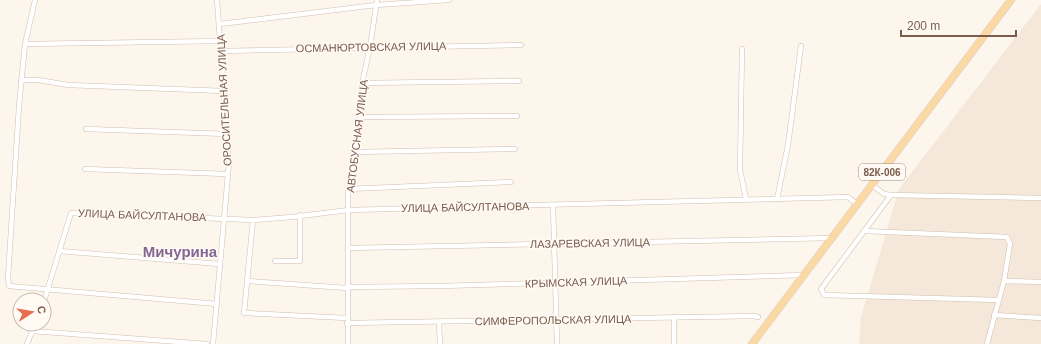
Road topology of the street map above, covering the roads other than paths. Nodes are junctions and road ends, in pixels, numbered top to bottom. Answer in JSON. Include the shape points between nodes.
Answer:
{"nodes":[{"id":1,"x":35,"y":0,"type":"edge"},
{"id":2,"x":217,"y":0,"type":"edge"},
{"id":3,"x":449,"y":0,"type":"edge"},
{"id":4,"x":1011,"y":0,"type":"edge"},
{"id":5,"x":376,"y":3,"type":"edge"},
{"id":6,"x":220,"y":24,"type":"junction"},
{"id":7,"x":221,"y":41,"type":"junction"},
{"id":8,"x":25,"y":44,"type":"junction"},
{"id":9,"x":521,"y":45,"type":"dead end"},
{"id":10,"x":801,"y":46,"type":"dead end"},
{"id":11,"x":370,"y":47,"type":"junction"},
{"id":12,"x":742,"y":49,"type":"dead end"},
{"id":13,"x":222,"y":51,"type":"junction"},
{"id":14,"x":21,"y":80,"type":"junction"},
{"id":15,"x":519,"y":81,"type":"dead end"},
{"id":16,"x":362,"y":83,"type":"junction"},
{"id":17,"x":224,"y":91,"type":"junction"},
{"id":18,"x":517,"y":116,"type":"dead end"},
{"id":19,"x":361,"y":117,"type":"junction"},
{"id":20,"x":86,"y":129,"type":"dead end"},
{"id":21,"x":227,"y":134,"type":"junction"},
{"id":22,"x":515,"y":149,"type":"dead end"},
{"id":23,"x":355,"y":152,"type":"junction"},
{"id":24,"x":85,"y":168,"type":"dead end"},
{"id":25,"x":228,"y":174,"type":"junction"},
{"id":26,"x":511,"y":182,"type":"dead end"},
{"id":27,"x":872,"y":185,"type":"junction"},
{"id":28,"x":348,"y":189,"type":"junction"},
{"id":29,"x":891,"y":195,"type":"junction"},
{"id":30,"x":1041,"y":198,"type":"edge"},
{"id":31,"x":746,"y":199,"type":"junction"},
{"id":32,"x":777,"y":199,"type":"junction"},
{"id":33,"x":553,"y":205,"type":"junction"},
{"id":34,"x":858,"y":205,"type":"junction"},
{"id":35,"x":349,"y":210,"type":"junction"},
{"id":36,"x":300,"y":215,"type":"junction"},
{"id":37,"x":224,"y":218,"type":"junction"},
{"id":38,"x":253,"y":220,"type":"junction"},
{"id":39,"x":864,"y":231,"type":"junction"},
{"id":40,"x":833,"y":238,"type":"junction"},
{"id":41,"x":554,"y":243,"type":"junction"},
{"id":42,"x":348,"y":248,"type":"junction"},
{"id":43,"x":59,"y":251,"type":"junction"},
{"id":44,"x":275,"y":261,"type":"dead end"},
{"id":45,"x":220,"y":264,"type":"junction"},
{"id":46,"x":805,"y":275,"type":"junction"},
{"id":47,"x":248,"y":281,"type":"junction"},
{"id":48,"x":1004,"y":281,"type":"junction"},
{"id":49,"x":555,"y":282,"type":"junction"},
{"id":50,"x":1041,"y":282,"type":"edge"},
{"id":51,"x":347,"y":287,"type":"junction"},
{"id":52,"x":48,"y":289,"type":"junction"},
{"id":53,"x":47,"y":292,"type":"edge"},
{"id":54,"x":998,"y":300,"type":"junction"},
{"id":55,"x":216,"y":304,"type":"junction"},
{"id":56,"x":994,"y":316,"type":"junction"},
{"id":57,"x":674,"y":317,"type":"junction"},
{"id":58,"x":758,"y":317,"type":"dead end"},
{"id":59,"x":347,"y":318,"type":"junction"},
{"id":60,"x":1041,"y":318,"type":"edge"},
{"id":61,"x":556,"y":319,"type":"junction"},
{"id":62,"x":439,"y":322,"type":"junction"},
{"id":63,"x":347,"y":323,"type":"junction"},
{"id":64,"x":32,"y":332,"type":"edge"},
{"id":65,"x":45,"y":332,"type":"edge"},
{"id":66,"x":27,"y":344,"type":"edge"},
{"id":67,"x":207,"y":344,"type":"edge"},
{"id":68,"x":214,"y":344,"type":"edge"},
{"id":69,"x":348,"y":344,"type":"edge"},
{"id":70,"x":440,"y":344,"type":"edge"},
{"id":71,"x":557,"y":344,"type":"edge"},
{"id":72,"x":674,"y":344,"type":"edge"},
{"id":73,"x":752,"y":344,"type":"edge"},
{"id":74,"x":987,"y":344,"type":"edge"}],
"edges":[{"from":1,"to":8,"type":"street"},
{"from":2,"to":6,"type":"street","name":"ОРОСИТЕЛЬНАЯ УЛИЦА"},
{"from":3,"to":5,"type":"street"},
{"from":4,"to":27,"type":"main road","number":"82К-006"},
{"from":5,"to":6,"type":"street"},
{"from":5,"to":11,"type":"street","name":"АВТОБУСНАЯ УЛИЦА"},
{"from":6,"to":7,"type":"street","name":"ОРОСИТЕЛЬНАЯ УЛИЦА"},
{"from":7,"to":8,"type":"street"},
{"from":7,"to":13,"type":"street","name":"ОРОСИТЕЛЬНАЯ УЛИЦА"},
{"from":8,"to":14,"type":"street"},
{"from":9,"to":11,"type":"street","name":"ОСМАНЮРТОВСКАЯ УЛИЦА"},
{"from":10,"to":32,"type":"street","via":[[788,145]]},
{"from":11,"to":13,"type":"street","name":"ОСМАНЮРТОВСКАЯ УЛИЦА"},
{"from":11,"to":16,"type":"street","name":"АВТОБУСНАЯ УЛИЦА"},
{"from":12,"to":31,"type":"street","via":[[740,170]]},
{"from":13,"to":17,"type":"street","name":"ОРОСИТЕЛЬНАЯ УЛИЦА"},
{"from":14,"to":17,"type":"street","via":[[68,85]]},
{"from":14,"to":52,"type":"street","via":[[8,270],[10,286]]},
{"from":15,"to":16,"type":"street"},
{"from":16,"to":19,"type":"street","name":"АВТОБУСНАЯ УЛИЦА"},
{"from":17,"to":21,"type":"street","name":"ОРОСИТЕЛЬНАЯ УЛИЦА"},
{"from":18,"to":19,"type":"street"},
{"from":19,"to":23,"type":"street","name":"АВТОБУСНАЯ УЛИЦА"},
{"from":20,"to":21,"type":"street"},
{"from":21,"to":25,"type":"street","name":"ОРОСИТЕЛЬНАЯ УЛИЦА"},
{"from":22,"to":23,"type":"street"},
{"from":23,"to":28,"type":"street","name":"АВТОБУСНАЯ УЛИЦА"},
{"from":24,"to":25,"type":"street"},
{"from":25,"to":37,"type":"street","name":"ОРОСИТЕЛЬНАЯ УЛИЦА"},
{"from":26,"to":28,"type":"street"},
{"from":27,"to":29,"type":"street","via":[[884,194]]},
{"from":27,"to":34,"type":"main road","number":"82К-006"},
{"from":28,"to":35,"type":"street","name":"АВТОБУСНАЯ УЛИЦА"},
{"from":29,"to":30,"type":"street"},
{"from":29,"to":39,"type":"street"},
{"from":31,"to":32,"type":"street","name":"УЛИЦА БАЙСУЛТАНОВА"},
{"from":31,"to":33,"type":"street","name":"УЛИЦА БАЙСУЛТАНОВА"},
{"from":32,"to":34,"type":"street","name":"УЛИЦА БАЙСУЛТАНОВА","via":[[848,197]]},
{"from":33,"to":35,"type":"street","name":"УЛИЦА БАЙСУЛТАНОВА"},
{"from":33,"to":41,"type":"street"},
{"from":34,"to":40,"type":"main road","number":"82К-006"},
{"from":35,"to":36,"type":"street","name":"УЛИЦА БАЙСУЛТАНОВА"},
{"from":35,"to":42,"type":"street","name":"АВТОБУСНАЯ УЛИЦА"},
{"from":36,"to":38,"type":"street","name":"УЛИЦА БАЙСУЛТАНОВА"},
{"from":36,"to":44,"type":"street","via":[[300,260]]},
{"from":37,"to":38,"type":"street","name":"УЛИЦА БАЙСУЛТАНОВА"},
{"from":37,"to":43,"type":"street","name":"УЛИЦА БАЙСУЛТАНОВА","via":[[71,213]]},
{"from":37,"to":45,"type":"street","name":"ОРОСИТЕЛЬНАЯ УЛИЦА"},
{"from":38,"to":47,"type":"street"},
{"from":39,"to":48,"type":"street","via":[[1007,238],[1010,244]]},
{"from":39,"to":54,"type":"street","via":[[821,289],[824,295]]},
{"from":40,"to":41,"type":"street","name":"ЛАЗАРЕВСКАЯ УЛИЦА"},
{"from":40,"to":46,"type":"main road","number":"82К-006"},
{"from":41,"to":42,"type":"street","name":"ЛАЗАРЕВСКАЯ УЛИЦА"},
{"from":41,"to":49,"type":"street"},
{"from":42,"to":51,"type":"street","name":"АВТОБУСНАЯ УЛИЦА"},
{"from":43,"to":45,"type":"street"},
{"from":43,"to":52,"type":"street"},
{"from":45,"to":55,"type":"street","name":"ОРОСИТЕЛЬНАЯ УЛИЦА"},
{"from":46,"to":49,"type":"street","name":"КРЫМСКАЯ УЛИЦА"},
{"from":46,"to":73,"type":"main road","number":"82К-006"},
{"from":47,"to":51,"type":"street","name":"КРЫМСКАЯ УЛИЦА"},
{"from":47,"to":59,"type":"street","via":[[244,313]]},
{"from":48,"to":50,"type":"street"},
{"from":48,"to":54,"type":"street"},
{"from":49,"to":51,"type":"street","name":"КРЫМСКАЯ УЛИЦА"},
{"from":49,"to":61,"type":"street"},
{"from":51,"to":59,"type":"street","name":"АВТОБУСНАЯ УЛИЦА"},
{"from":52,"to":53,"type":"street"},
{"from":52,"to":55,"type":"street"},
{"from":54,"to":56,"type":"street"},
{"from":55,"to":68,"type":"street","name":"ОРОСИТЕЛЬНАЯ УЛИЦА"},
{"from":56,"to":60,"type":"street"},
{"from":56,"to":74,"type":"street"},
{"from":57,"to":58,"type":"street","name":"СИМФЕРОПОЛЬСКАЯ УЛИЦА"},
{"from":57,"to":61,"type":"street","name":"СИМФЕРОПОЛЬСКАЯ УЛИЦА"},
{"from":57,"to":72,"type":"street"},
{"from":59,"to":63,"type":"street","name":"АВТОБУСНАЯ УЛИЦА"},
{"from":61,"to":62,"type":"street","name":"СИМФЕРОПОЛЬСКАЯ УЛИЦА"},
{"from":61,"to":71,"type":"street"},
{"from":62,"to":63,"type":"street","name":"СИМФЕРОПОЛЬСКАЯ УЛИЦА"},
{"from":62,"to":70,"type":"street"},
{"from":63,"to":69,"type":"street","name":"АВТОБУСНАЯ УЛИЦА"},
{"from":64,"to":66,"type":"street"},
{"from":65,"to":67,"type":"street"}]}
